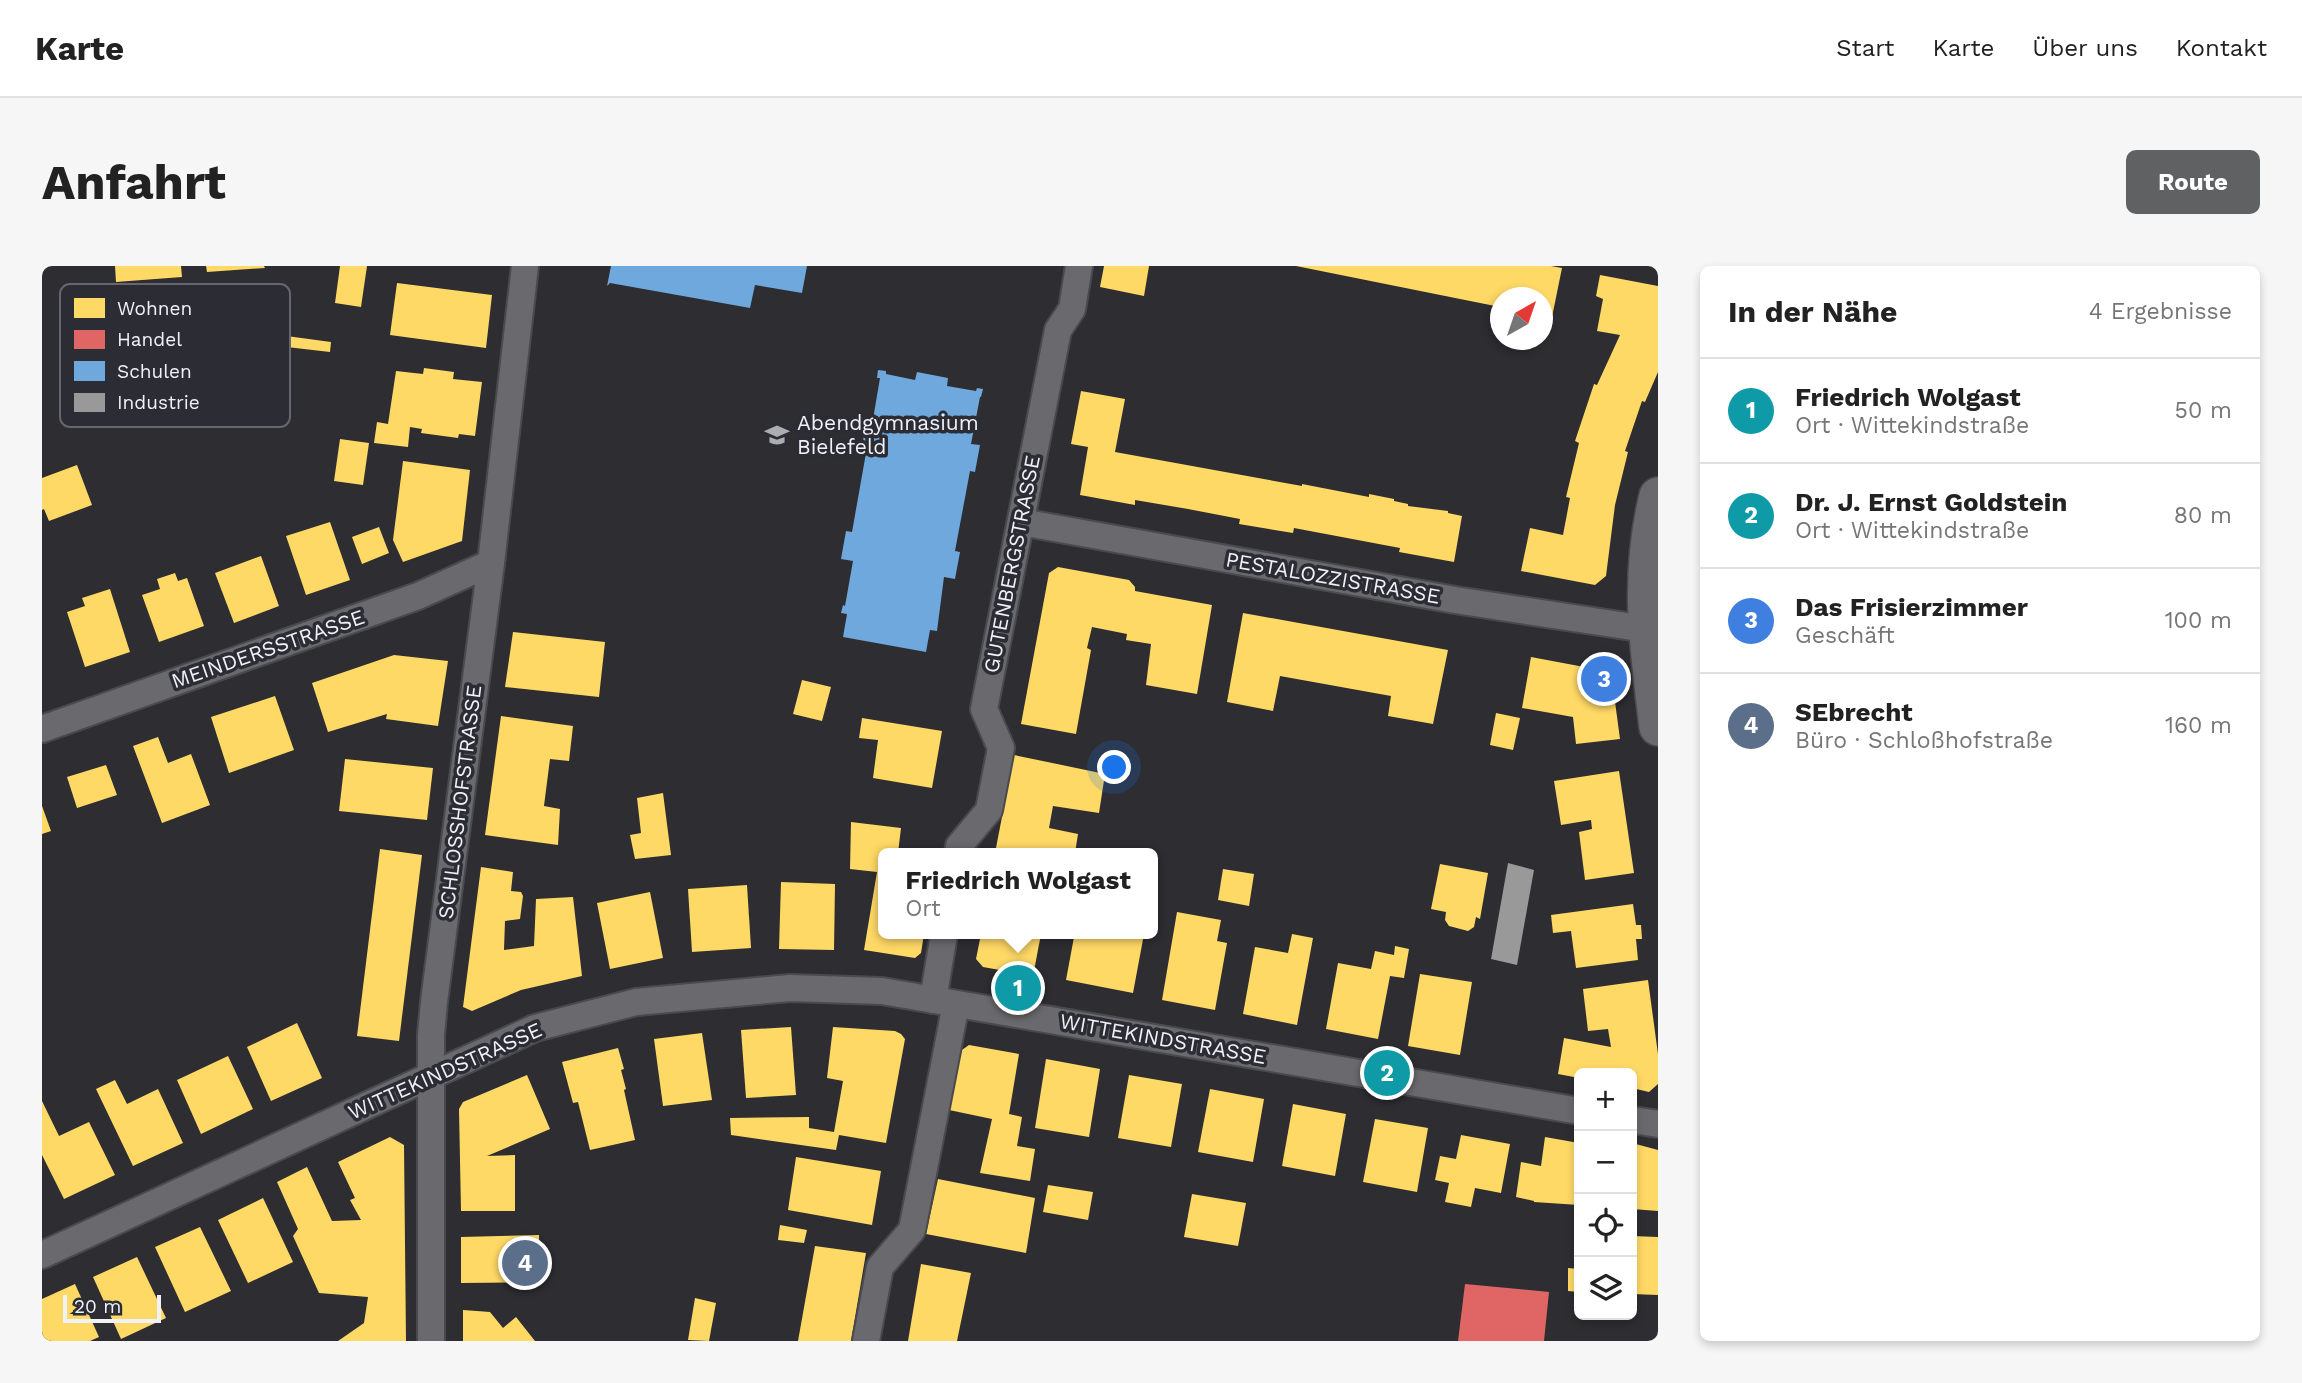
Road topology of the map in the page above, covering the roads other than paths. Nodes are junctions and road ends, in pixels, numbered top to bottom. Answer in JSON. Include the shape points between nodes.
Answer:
{"nodes":[{"id":1,"x":525,"y":266,"type":"edge"},
{"id":2,"x":1079,"y":266,"type":"edge"},
{"id":3,"x":1658,"y":496,"type":"edge"},
{"id":4,"x":1021,"y":523,"type":"junction"},
{"id":5,"x":491,"y":563,"type":"junction"},
{"id":6,"x":1646,"y":629,"type":"junction"},
{"id":7,"x":1658,"y":727,"type":"edge"},
{"id":8,"x":42,"y":729,"type":"edge"},
{"id":9,"x":959,"y":848,"type":"edge"},
{"id":10,"x":944,"y":939,"type":"edge"},
{"id":11,"x":944,"y":1002,"type":"junction"},
{"id":12,"x":431,"y":1075,"type":"junction"},
{"id":13,"x":1574,"y":1110,"type":"edge"},
{"id":14,"x":1637,"y":1121,"type":"edge"},
{"id":15,"x":1658,"y":1124,"type":"edge"},
{"id":16,"x":42,"y":1255,"type":"edge"},
{"id":17,"x":432,"y":1341,"type":"edge"},
{"id":18,"x":866,"y":1341,"type":"edge"}],
"edges":[{"from":1,"to":5,"type":"street","name":"SCHLOSSHOFSTRASSE"},
{"from":2,"to":4,"type":"street","name":"GUTENBERGSTRASSE","via":[[1072,309],[1058,330]]},
{"from":3,"to":6,"type":"main road","via":[[1646,568]]},
{"from":4,"to":6,"type":"street","name":"PESTALOZZISTRASSE"},
{"from":4,"to":9,"type":"street","name":"GUTENBERGSTRASSE","via":[[984,709],[1001,748],[989,810]]},
{"from":5,"to":8,"type":"street","name":"MEINDERSSTRASSE","via":[[418,596]]},
{"from":5,"to":12,"type":"street","name":"SCHLOSSHOFSTRASSE","via":[[434,1002]]},
{"from":6,"to":7,"type":"main road"},
{"from":10,"to":11,"type":"street"},
{"from":11,"to":12,"type":"street","name":"WITTEKINDSTRASSE","via":[[882,991],[790,988],[636,1002],[535,1028]]},
{"from":11,"to":13,"type":"street","name":"WITTEKINDSTRASSE"},
{"from":11,"to":18,"type":"street","via":[[912,1230],[880,1266]]},
{"from":12,"to":16,"type":"street","name":"WITTEKINDSTRASSE"},
{"from":12,"to":17,"type":"street","name":"SCHLOSSHOFSTRASSE"},
{"from":14,"to":15,"type":"street"}]}
